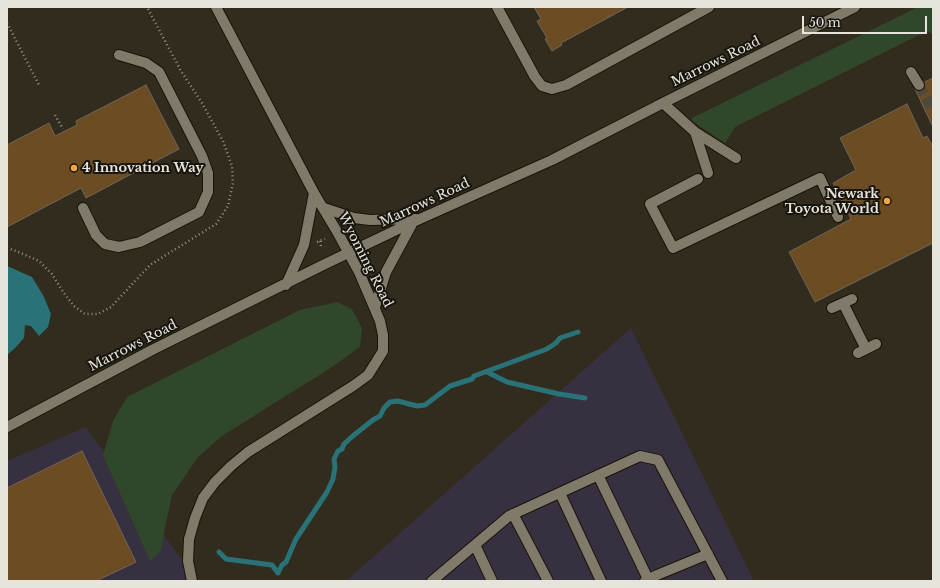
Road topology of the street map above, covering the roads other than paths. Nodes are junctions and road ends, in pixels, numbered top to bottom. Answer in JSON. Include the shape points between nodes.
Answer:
{"nodes":[{"id":1,"x":216,"y":7,"type":"edge"},
{"id":2,"x":497,"y":7,"type":"edge"},
{"id":3,"x":709,"y":7,"type":"edge"},
{"id":4,"x":855,"y":7,"type":"edge"},
{"id":5,"x":119,"y":55,"type":"dead end"},
{"id":6,"x":911,"y":72,"type":"dead end"},
{"id":7,"x":919,"y":85,"type":"tunnel mouth"},
{"id":8,"x":663,"y":103,"type":"junction"},
{"id":9,"x":696,"y":132,"type":"junction"},
{"id":10,"x":736,"y":158,"type":"dead end"},
{"id":11,"x":708,"y":173,"type":"dead end"},
{"id":12,"x":698,"y":179,"type":"dead end"},
{"id":13,"x":314,"y":193,"type":"junction"},
{"id":14,"x":83,"y":208,"type":"dead end"},
{"id":15,"x":324,"y":208,"type":"junction"},
{"id":16,"x":838,"y":217,"type":"dead end"},
{"id":17,"x":416,"y":221,"type":"junction"},
{"id":18,"x":348,"y":253,"type":"junction"},
{"id":19,"x":286,"y":285,"type":"junction"},
{"id":20,"x":375,"y":307,"type":"junction"},
{"id":21,"x":832,"y":308,"type":"dead end"},
{"id":22,"x":876,"y":344,"type":"dead end"},
{"id":23,"x":7,"y":427,"type":"edge"},
{"id":24,"x":598,"y":475,"type":"junction"},
{"id":25,"x":560,"y":493,"type":"junction"},
{"id":26,"x":513,"y":514,"type":"junction"},
{"id":27,"x":475,"y":545,"type":"junction"},
{"id":28,"x":708,"y":554,"type":"junction"},
{"id":29,"x":647,"y":580,"type":"edge"},
{"id":30,"x":192,"y":581,"type":"edge"},
{"id":31,"x":432,"y":581,"type":"edge"},
{"id":32,"x":492,"y":581,"type":"edge"},
{"id":33,"x":548,"y":581,"type":"edge"},
{"id":34,"x":601,"y":581,"type":"edge"},
{"id":35,"x":722,"y":581,"type":"edge"}],
"edges":[{"from":1,"to":13,"type":"street","name":"Wyoming Road"},
{"from":2,"to":3,"type":"street","via":[[535,77],[542,86],[552,89],[566,85]]},
{"from":4,"to":8,"type":"street","name":"Marrows Road"},
{"from":5,"to":14,"type":"street","via":[[146,63],[159,72],[202,156],[208,173],[208,192],[198,212],[140,242],[119,247],[105,244],[96,235]]},
{"from":6,"to":7,"type":"street"},
{"from":8,"to":9,"type":"street"},
{"from":8,"to":17,"type":"street","name":"Marrows Road","via":[[552,160]]},
{"from":9,"to":10,"type":"street"},
{"from":9,"to":11,"type":"street"},
{"from":12,"to":16,"type":"street","via":[[650,204],[673,248],[820,178]]},
{"from":13,"to":15,"type":"street","name":"Wyoming Road"},
{"from":13,"to":19,"type":"street","via":[[304,245]]},
{"from":15,"to":17,"type":"street","via":[[354,218]]},
{"from":15,"to":18,"type":"street","name":"Wyoming Road"},
{"from":17,"to":18,"type":"street","name":"Marrows Road"},
{"from":17,"to":20,"type":"street","via":[[386,272]]},
{"from":18,"to":19,"type":"street","name":"Marrows Road"},
{"from":18,"to":20,"type":"street","name":"Wyoming Road"},
{"from":19,"to":23,"type":"street","name":"Marrows Road","via":[[152,350]]},
{"from":20,"to":30,"type":"street","name":"Wyoming Road","via":[[383,335],[383,351],[368,375],[248,452],[215,482],[203,498],[190,539],[188,561]]},
{"from":21,"to":22,"type":"street","via":[[847,301],[862,351]]},
{"from":24,"to":25,"type":"street"},
{"from":24,"to":28,"type":"street","via":[[640,456],[658,460]]},
{"from":24,"to":29,"type":"street"},
{"from":25,"to":26,"type":"street"},
{"from":25,"to":34,"type":"street"},
{"from":26,"to":27,"type":"street"},
{"from":26,"to":33,"type":"street"},
{"from":27,"to":31,"type":"street"},
{"from":27,"to":32,"type":"street"},
{"from":28,"to":29,"type":"street"},
{"from":28,"to":35,"type":"street"}]}
